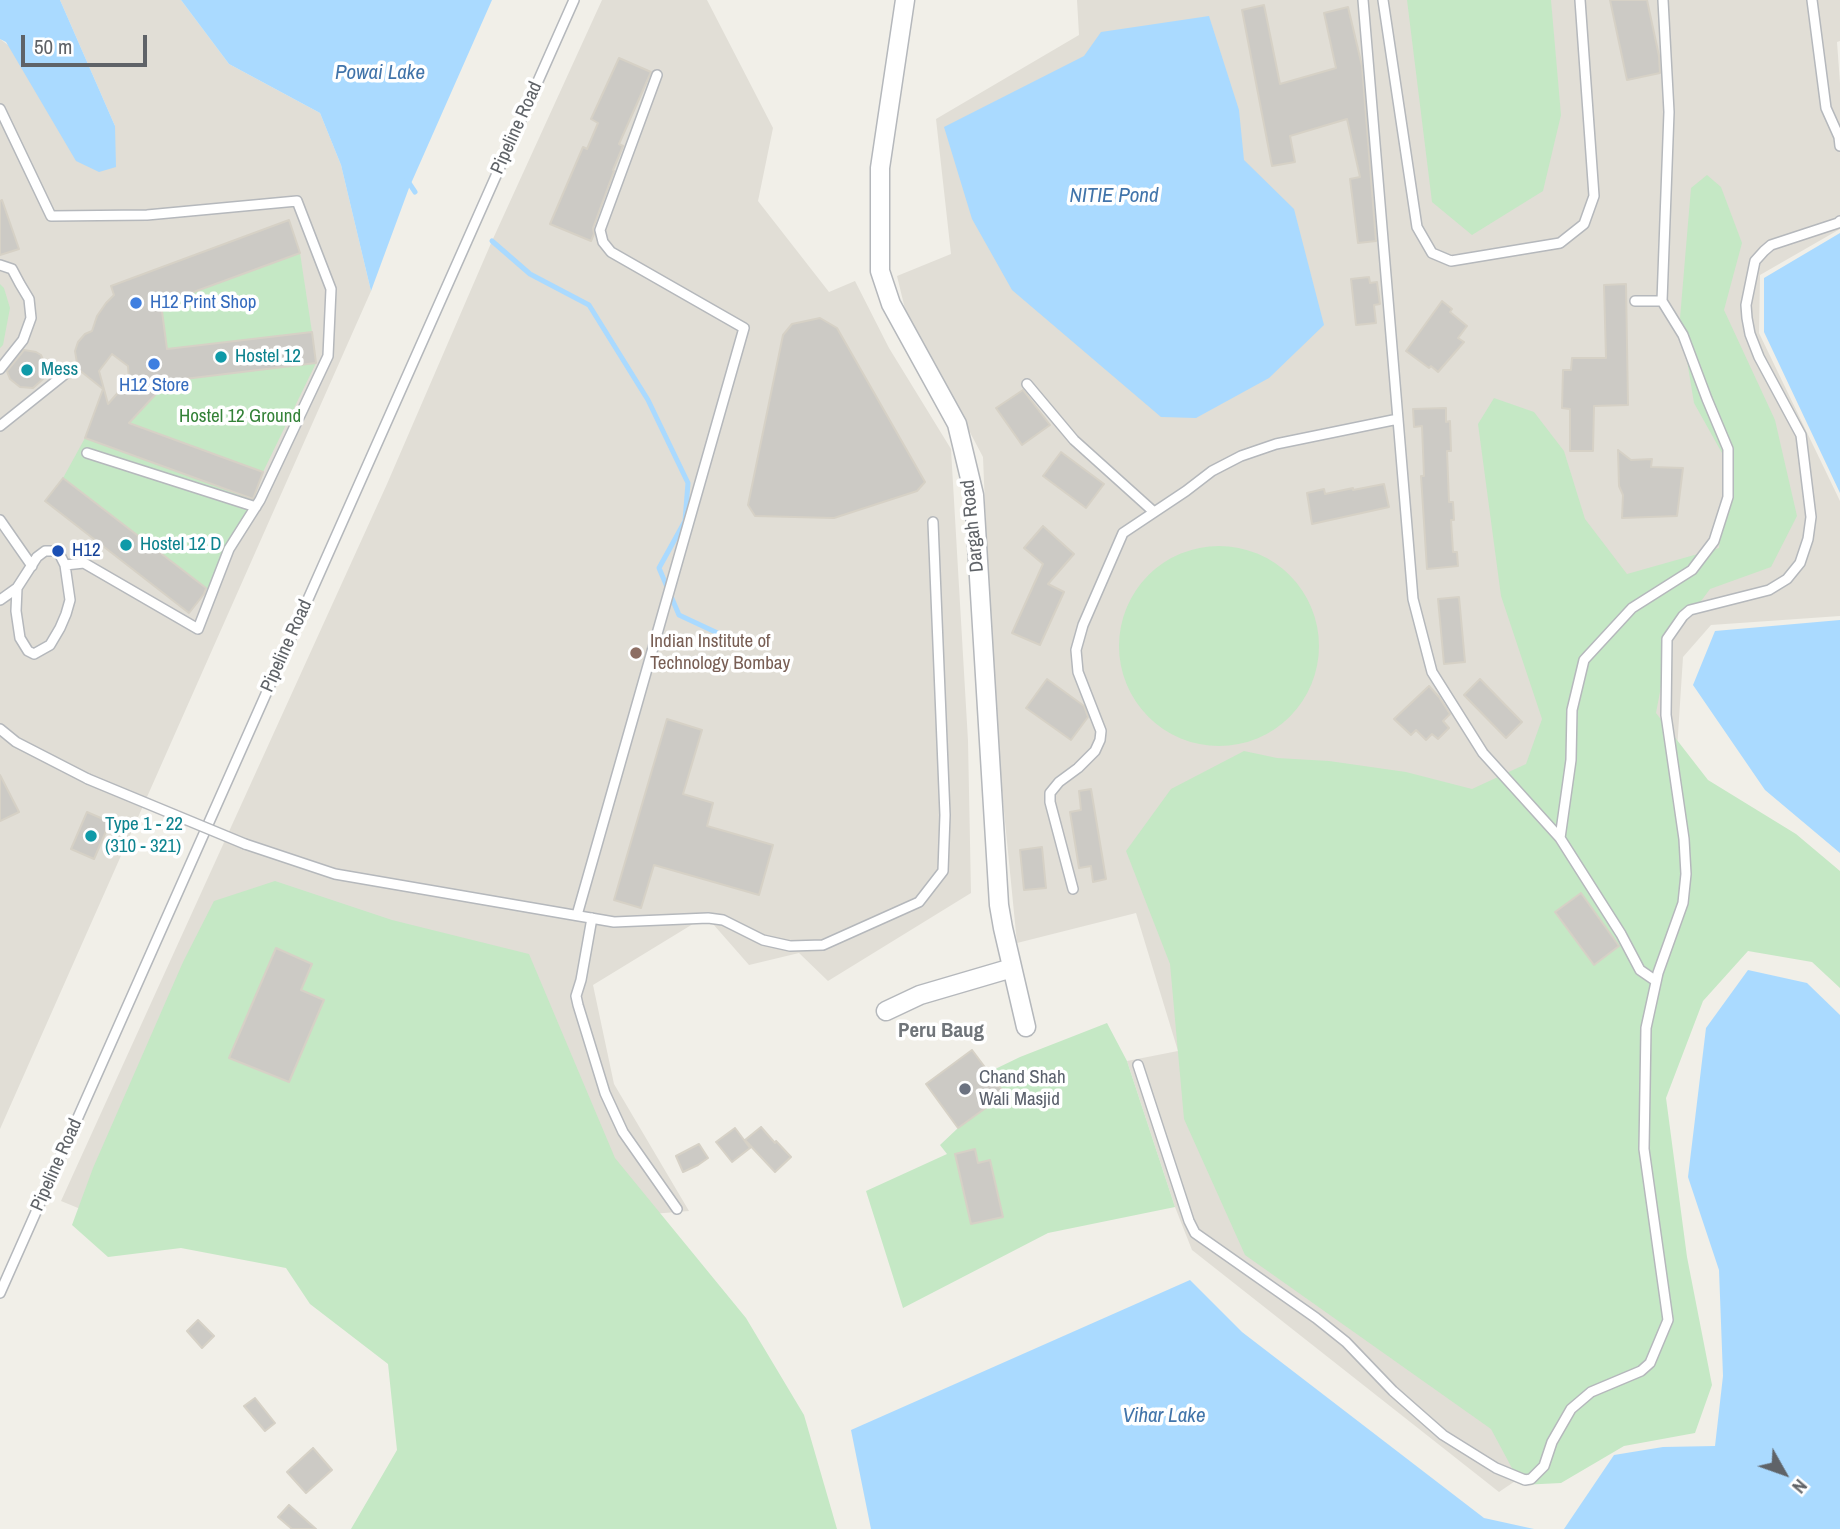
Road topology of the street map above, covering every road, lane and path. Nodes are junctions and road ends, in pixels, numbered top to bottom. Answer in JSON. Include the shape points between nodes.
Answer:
{"nodes":[{"id":1,"x":574,"y":0,"type":"edge"},
{"id":2,"x":905,"y":0,"type":"edge"},
{"id":3,"x":1363,"y":0,"type":"edge"},
{"id":4,"x":1383,"y":0,"type":"edge"},
{"id":5,"x":1580,"y":0,"type":"edge"},
{"id":6,"x":1663,"y":0,"type":"edge"},
{"id":7,"x":1812,"y":0,"type":"edge"},
{"id":8,"x":657,"y":75,"type":"dead end"},
{"id":9,"x":0,"y":109,"type":"edge"},
{"id":10,"x":1840,"y":146,"type":"edge"},
{"id":11,"x":1840,"y":221,"type":"edge"},
{"id":12,"x":0,"y":265,"type":"edge"},
{"id":13,"x":1635,"y":301,"type":"dead end"},
{"id":14,"x":1662,"y":301,"type":"junction"},
{"id":15,"x":0,"y":369,"type":"edge"},
{"id":16,"x":65,"y":374,"type":"dead end"},
{"id":17,"x":1027,"y":384,"type":"dead end"},
{"id":18,"x":1398,"y":419,"type":"junction"},
{"id":19,"x":0,"y":426,"type":"edge"},
{"id":20,"x":87,"y":453,"type":"dead end"},
{"id":21,"x":256,"y":507,"type":"junction"},
{"id":22,"x":1154,"y":512,"type":"junction"},
{"id":23,"x":0,"y":520,"type":"edge"},
{"id":24,"x":933,"y":522,"type":"dead end"},
{"id":25,"x":65,"y":565,"type":"junction"},
{"id":26,"x":32,"y":566,"type":"junction"},
{"id":27,"x":17,"y":587,"type":"junction"},
{"id":28,"x":0,"y":600,"type":"edge"},
{"id":29,"x":0,"y":729,"type":"edge"},
{"id":30,"x":1560,"y":838,"type":"junction"},
{"id":31,"x":1073,"y":890,"type":"dead end"},
{"id":32,"x":577,"y":915,"type":"junction"},
{"id":33,"x":592,"y":918,"type":"junction"},
{"id":34,"x":1012,"y":968,"type":"junction"},
{"id":35,"x":1656,"y":981,"type":"junction"},
{"id":36,"x":886,"y":1012,"type":"dead end"},
{"id":37,"x":1026,"y":1027,"type":"dead end"},
{"id":38,"x":1138,"y":1065,"type":"dead end"},
{"id":39,"x":677,"y":1209,"type":"dead end"},
{"id":40,"x":0,"y":1293,"type":"edge"}],
"edges":[{"from":1,"to":40,"type":"lane","name":"Pipeline Road"},
{"from":2,"to":34,"type":"street","name":"Dargah Road","via":[[880,168],[880,271],[891,304],[957,424],[974,495],[999,905]]},
{"from":3,"to":18,"type":"lane"},
{"from":4,"to":5,"type":"lane","via":[[1417,227],[1432,253],[1451,261],[1560,243],[1584,224],[1594,196]]},
{"from":6,"to":14,"type":"lane","via":[[1670,112]]},
{"from":7,"to":10,"type":"lane","via":[[1826,108]]},
{"from":8,"to":32,"type":"lane","via":[[600,230],[603,242],[611,252],[744,328]]},
{"from":9,"to":21,"type":"lane","via":[[51,216],[147,215],[297,201],[331,289],[328,356]]},
{"from":11,"to":35,"type":"lane","via":[[1772,246],[1755,261],[1746,305],[1750,334],[1801,435],[1810,498],[1808,539],[1800,563],[1787,579],[1769,590],[1690,610],[1667,639],[1666,715],[1686,874],[1683,903]]},
{"from":12,"to":15,"type":"lane","via":[[12,270],[29,299],[31,318],[23,340]]},
{"from":13,"to":14,"type":"lane"},
{"from":14,"to":30,"type":"lane","via":[[1683,335],[1728,449],[1728,497],[1714,541],[1692,570],[1632,608],[1584,660],[1572,710],[1571,760]]},
{"from":16,"to":19,"type":"lane"},
{"from":17,"to":22,"type":"lane","via":[[1074,440]]},
{"from":18,"to":22,"type":"lane","via":[[1276,444],[1241,456]]},
{"from":18,"to":30,"type":"lane","via":[[1413,599],[1432,672],[1483,754]]},
{"from":20,"to":21,"type":"lane"},
{"from":21,"to":25,"type":"lane","via":[[229,549],[198,629],[85,563]]},
{"from":22,"to":31,"type":"lane","via":[[1123,533],[1076,650],[1078,672],[1101,731],[1095,751],[1051,793]]},
{"from":23,"to":26,"type":"lane"},
{"from":24,"to":33,"type":"lane","via":[[945,815],[943,871],[919,902],[823,944],[790,946],[763,940],[723,920],[614,922]]},
{"from":25,"to":26,"type":"lane","via":[[58,551],[46,551]]},
{"from":25,"to":27,"type":"lane","via":[[70,600],[66,614],[50,645],[34,654],[20,638]]},
{"from":26,"to":27,"type":"lane"},
{"from":27,"to":28,"type":"lane"},
{"from":29,"to":32,"type":"lane","bridge":true,"via":[[88,779],[245,844],[335,874]]},
{"from":30,"to":35,"type":"lane","via":[[1640,971]]},
{"from":32,"to":33,"type":"lane"},
{"from":33,"to":39,"type":"lane","via":[[578,1004],[605,1093],[623,1132]]},
{"from":34,"to":36,"type":"street","via":[[920,995]]},
{"from":34,"to":37,"type":"street","name":"Dargah Road"},
{"from":35,"to":38,"type":"lane","via":[[1646,1028],[1644,1149],[1668,1320],[1650,1363],[1591,1392],[1571,1409],[1544,1466],[1525,1480],[1443,1435],[1346,1342],[1195,1233]]}]}
